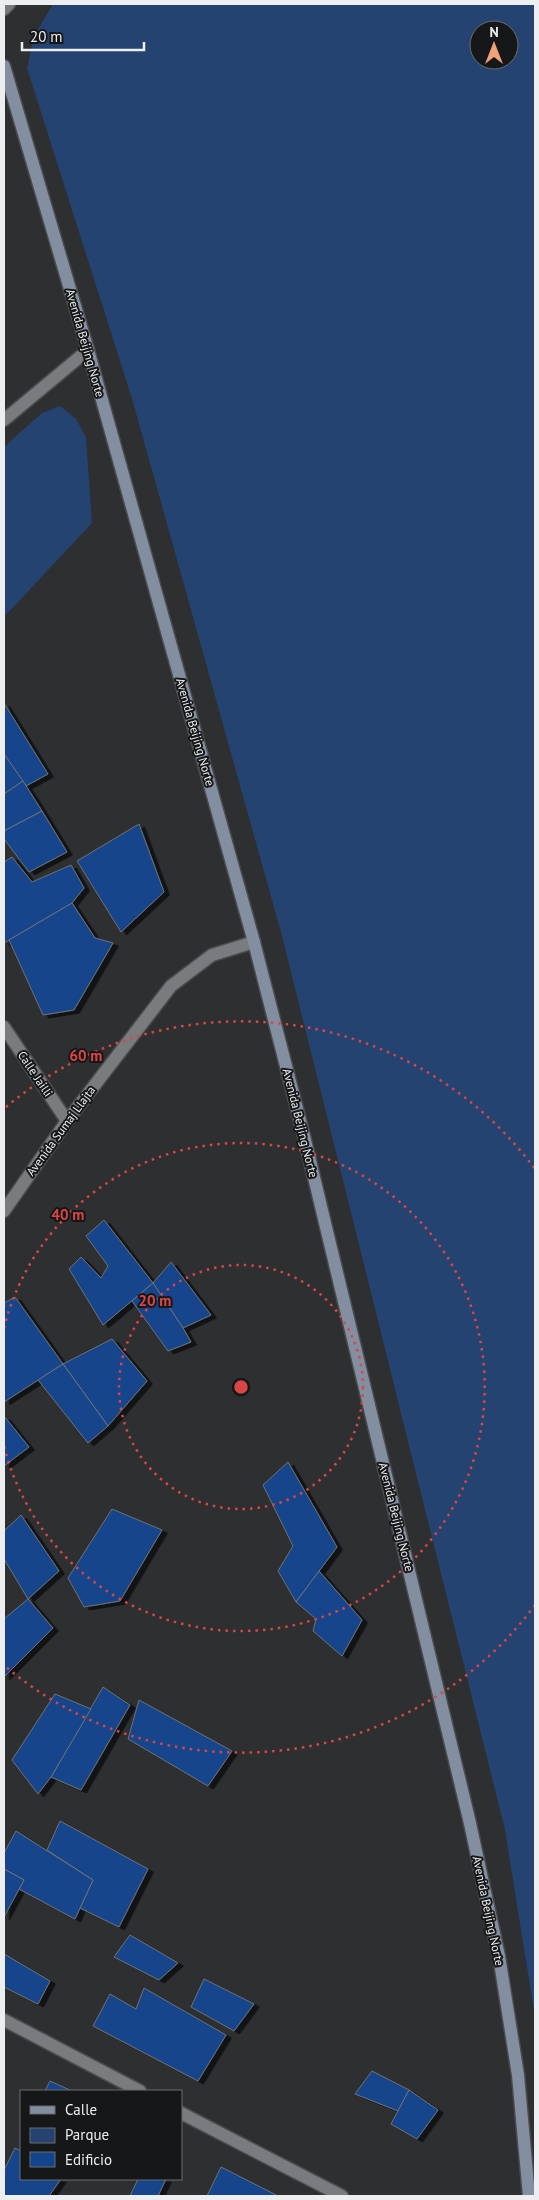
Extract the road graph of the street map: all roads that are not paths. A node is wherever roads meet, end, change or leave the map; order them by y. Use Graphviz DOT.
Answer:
graph roads {
  1 [pos="9,4"];
  2 [pos="4,9"];
  3 [pos="4,66"];
  4 [pos="88,350"];
  5 [pos="4,420"];
  6 [pos="254,942"];
  7 [pos="4,1027"];
  8 [pos="67,1121"];
  9 [pos="4,1211"];
  10 [pos="4,2020"];
  11 [pos="138,2090"];
  12 [pos="182,2114"];
  13 [pos="342,2196"];
  14 [pos="529,2196"];
  1 -- 2 [label="street"];
  3 -- 4 [label="street, Avenida Beijing Norte"];
  4 -- 5 [label="street"];
  4 -- 6 [label="street, Avenida Beijing Norte"];
  6 -- 8 [label="street, Avenida Sumaj Llajta"];
  6 -- 14 [label="street, Avenida Beijing Norte"];
  7 -- 8 [label="street, Calle Jailli"];
  8 -- 9 [label="street, Avenida Sumaj Llajta"];
  10 -- 11 [label="street"];
  12 -- 13 [label="street"];
}
